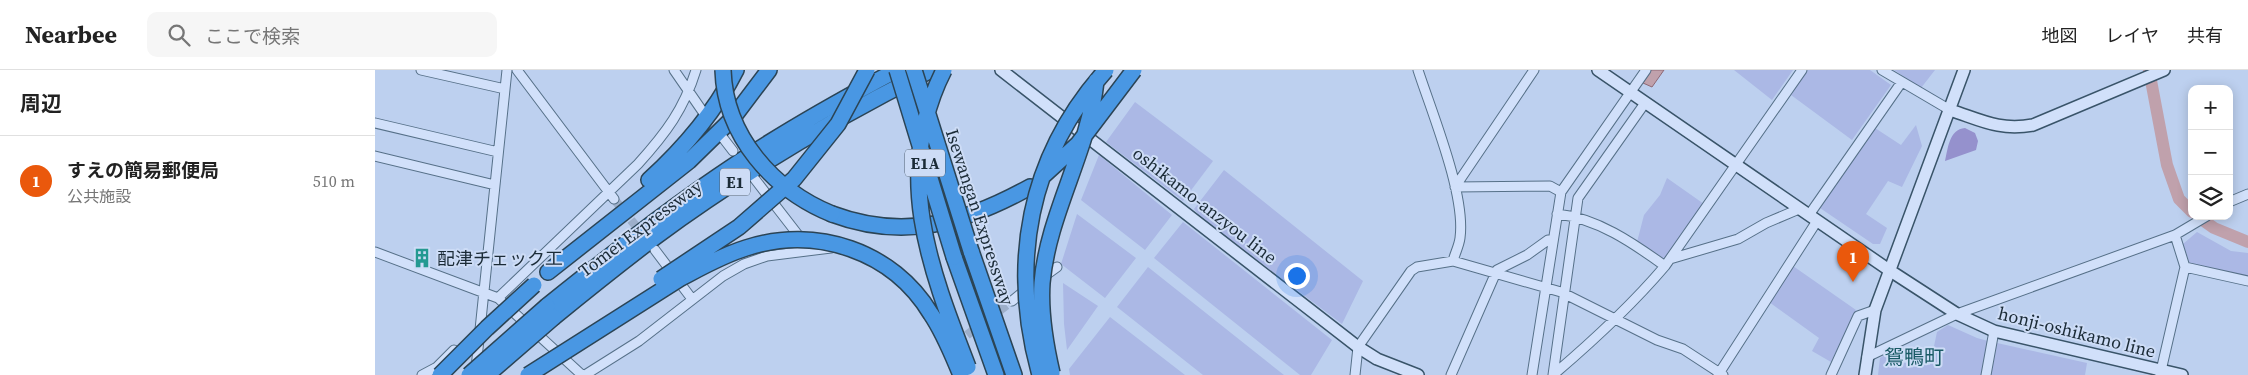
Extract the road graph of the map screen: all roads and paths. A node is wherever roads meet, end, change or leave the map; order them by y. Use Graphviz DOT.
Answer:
graph roads {
  1 [pos="421,70"];
  2 [pos="507,70"];
  3 [pos="517,70"];
  4 [pos="673,70"];
  5 [pos="696,70"];
  6 [pos="723,70"];
  7 [pos="736,70"];
  8 [pos="769,70"];
  9 [pos="867,70"];
  10 [pos="897,70"];
  11 [pos="914,70"];
  12 [pos="931,70"];
  13 [pos="944,70"];
  14 [pos="1001,70"];
  15 [pos="1097,70"];
  16 [pos="1106,70"];
  17 [pos="1135,70"];
  18 [pos="1418,70"];
  19 [pos="1534,70"];
  20 [pos="1597,70"];
  21 [pos="1646,70"];
  22 [pos="1802,70"];
  23 [pos="1881,70"];
  24 [pos="1964,70"];
  25 [pos="2161,71"];
  26 [pos="1901,83"];
  27 [pos="505,89"];
  28 [pos="689,92"];
  29 [pos="1631,93"];
  30 [pos="1644,102"];
  31 [pos="1949,110"];
  32 [pos="703,112"];
  33 [pos="375,123"];
  34 [pos="723,138"];
  35 [pos="733,150"];
  36 [pos="498,152"];
  37 [pos="375,156"];
  38 [pos="1735,166"];
  39 [pos="755,178"];
  40 [pos="495,186"];
  41 [pos="1455,187"];
  42 [pos="1561,192"];
  43 [pos="2248,194"];
  44 [pos="611,195"];
  45 [pos="2233,200"];
  46 [pos="1557,214"];
  47 [pos="1808,215"];
  48 [pos="1574,216"];
  49 [pos="2201,220"];
  50 [pos="2175,236"];
  51 [pos="1553,240"];
  52 [pos="655,250"];
  53 [pos="809,250"];
  54 [pos="375,252"];
  55 [pos="1453,260"];
  56 [pos="1668,262"];
  57 [pos="1057,267"];
  58 [pos="2185,267"];
  59 [pos="1889,270"];
  60 [pos="549,272"];
  61 [pos="1496,274"];
  62 [pos="2248,281"];
  63 [pos="1548,288"];
  64 [pos="484,293"];
  65 [pos="1562,293"];
  66 [pos="498,298"];
  67 [pos="692,298"];
  68 [pos="1012,301"];
  69 [pos="1875,310"];
  70 [pos="550,312"];
  71 [pos="1957,314"];
  72 [pos="1614,319"];
  73 [pos="480,326"];
  74 [pos="1994,331"];
  75 [pos="967,335"];
  76 [pos="952,347"];
  77 [pos="1359,347"];
  78 [pos="1867,357"];
  79 [pos="2160,373"];
  80 [pos="1720,374"];
  81 [pos="422,375"];
  82 [pos="440,375"];
  83 [pos="469,375"];
  84 [pos="475,375"];
  85 [pos="487,375"];
  86 [pos="528,375"];
  87 [pos="583,375"];
  88 [pos="962,375"];
  89 [pos="971,375"];
  90 [pos="996,375"];
  91 [pos="1014,375"];
  92 [pos="1040,375"];
  93 [pos="1052,375"];
  94 [pos="1355,375"];
  95 [pos="1418,375"];
  96 [pos="1451,375"];
  97 [pos="1532,375"];
  98 [pos="1831,375"];
  99 [pos="1865,375"];
  100 [pos="1986,375"];
  101 [pos="2182,375"];
  1 -- 27 [label="street"];
  2 -- 27 [label="street"];
  3 -- 44 [label="street"];
  4 -- 28 [label="street"];
  5 -- 28 [label="street"];
  6 -- 17 [label="highway, bridge"];
  7 -- 60 [label="highway"];
  8 -- 60 [label="highway"];
  9 -- 86 [label="highway, bridge"];
  10 -- 70 [label="highway, Tomei Expressway / E1"];
  10 -- 90 [label="highway, Isewangan Expressway / E1A, bridge"];
  11 -- 91 [label="highway, Isewangan Expressway / E1A, bridge"];
  12 -- 70 [label="highway, Tomei Expressway / E1"];
  13 -- 89 [label="highway, bridge"];
  14 -- 77 [label="main road, oshikamo-anzyou line"];
  15 -- 93 [label="highway, bridge"];
  16 -- 92 [label="highway, bridge"];
  18 -- 41 [label="street"];
  19 -- 41 [label="street"];
  20 -- 29 [label="main road, honji-oshikamo line"];
  21 -- 29 [label="street"];
  22 -- 38 [label="street"];
  23 -- 26 [label="street"];
  24 -- 31 [label="main road"];
  25 -- 31 [label="main road"];
  26 -- 31 [label="street"];
  26 -- 47 [label="street"];
  27 -- 36 [label="street"];
  28 -- 32 [label="street"];
  28 -- 44 [label="street"];
  29 -- 30 [label="main road, honji-oshikamo line"];
  29 -- 42 [label="street"];
  30 -- 38 [label="main road, honji-oshikamo line"];
  30 -- 48 [label="street"];
  31 -- 59 [label="main road"];
  33 -- 36 [label="street"];
  34 -- 35 [label="street"];
  36 -- 40 [label="street"];
  37 -- 40 [label="street"];
  38 -- 47 [label="main road, honji-oshikamo line"];
  38 -- 56 [label="street"];
  39 -- 53 [label="street"];
  40 -- 64 [label="street"];
  41 -- 42 [label="street"];
  41 -- 55 [label="street"];
  42 -- 46 [label="street"];
  43 -- 45 [label="street"];
  44 -- 66 [label="street"];
  46 -- 48 [label="street"];
  46 -- 51 [label="street"];
  47 -- 56 [label="street"];
  47 -- 59 [label="main road, honji-oshikamo line"];
  47 -- 80 [label="street"];
  48 -- 56 [label="street"];
  48 -- 65 [label="street"];
  49 -- 50 [label="street"];
  50 -- 58 [label="street"];
  50 -- 71 [label="street"];
  51 -- 61 [label="street"];
  51 -- 63 [label="street"];
  52 -- 67 [label="street"];
  53 -- 67 [label="street"];
  53 -- 76 [label="street"];
  54 -- 64 [label="street"];
  55 -- 61 [label="street"];
  55 -- 77 [label="street"];
  56 -- 72 [label="street"];
  57 -- 68 [label="street"];
  58 -- 62 [label="street"];
  58 -- 79 [label="street"];
  59 -- 69 [label="main road"];
  59 -- 71 [label="main road, honji-oshikamo line"];
  60 -- 82 [label="highway, bridge"];
  61 -- 63 [label="street"];
  61 -- 96 [label="street"];
  63 -- 65 [label="street"];
  63 -- 97 [label="street"];
  64 -- 66 [label="street"];
  64 -- 73 [label="street"];
  65 -- 72 [label="street"];
  65 -- 72 [label="street"];
  66 -- 87 [label="street"];
  67 -- 87 [label="street"];
  69 -- 78 [label="main road"];
  69 -- 98 [label="street"];
  70 -- 83 [label="highway, Tomei Expressway / E1, bridge"];
  70 -- 85 [label="highway, Tomei Expressway / E1, bridge"];
  71 -- 74 [label="main road, honji-oshikamo line"];
  71 -- 78 [label="street"];
  72 -- 80 [label="street"];
  73 -- 81 [label="street"];
  73 -- 84 [label="street"];
  74 -- 79 [label="main road, honji-oshikamo line"];
  74 -- 100 [label="street"];
  75 -- 76 [label="street"];
  76 -- 88 [label="street"];
  77 -- 94 [label="street"];
  77 -- 95 [label="main road, oshikamo-anzyou line"];
  78 -- 99 [label="main road"];
  79 -- 101 [label="main road, honji-oshikamo line"];
  86 -- 88 [label="highway, bridge"];
}
